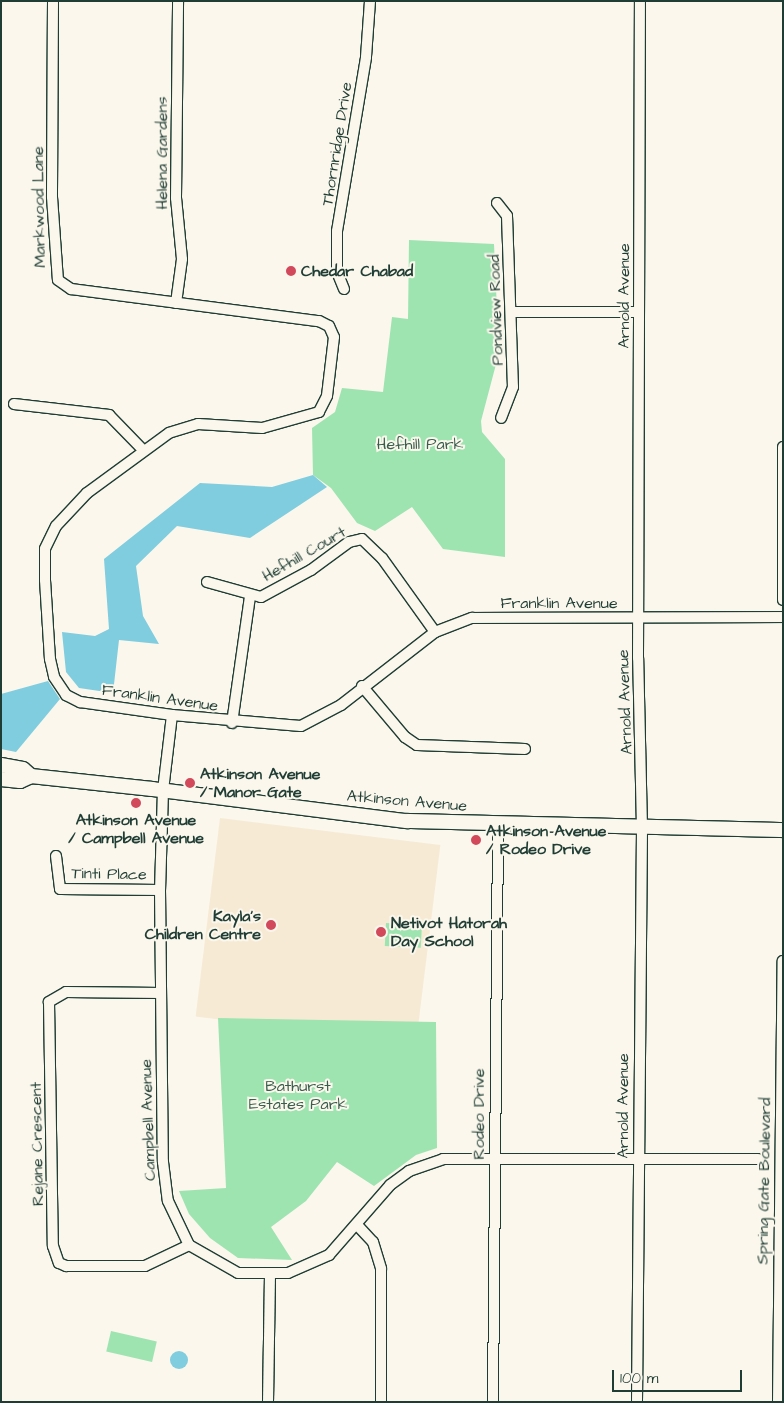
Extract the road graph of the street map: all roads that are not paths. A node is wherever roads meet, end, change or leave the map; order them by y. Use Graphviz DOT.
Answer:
graph roads {
  1 [pos="53,1"];
  2 [pos="178,1"];
  3 [pos="370,1"];
  4 [pos="640,1"];
  5 [pos="497,203"];
  6 [pos="344,289"];
  7 [pos="176,303"];
  8 [pos="512,312"];
  9 [pos="638,312"];
  10 [pos="331,329"];
  11 [pos="14,404"];
  12 [pos="501,418"];
  13 [pos="783,447"];
  14 [pos="143,450"];
  15 [pos="782,516"];
  16 [pos="207,582"];
  17 [pos="250,597"];
  18 [pos="783,600"];
  19 [pos="783,617"];
  20 [pos="638,618"];
  21 [pos="435,632"];
  22 [pos="362,686"];
  23 [pos="172,715"];
  24 [pos="232,723"];
  25 [pos="525,749"];
  26 [pos="1,765"];
  27 [pos="31,776"];
  28 [pos="1,779"];
  29 [pos="163,790"];
  30 [pos="498,826"];
  31 [pos="642,828"];
  32 [pos="783,830"];
  33 [pos="56,856"];
  34 [pos="160,890"];
  35 [pos="783,961"];
  36 [pos="161,993"];
  37 [pos="782,1012"];
  38 [pos="781,1117"];
  39 [pos="758,1159"];
  40 [pos="494,1160"];
  41 [pos="638,1160"];
  42 [pos="780,1214"];
  43 [pos="358,1226"];
  44 [pos="189,1245"];
  45 [pos="270,1276"];
  46 [pos="780,1318"];
  47 [pos="268,1402"];
  48 [pos="381,1402"];
  49 [pos="493,1402"];
  50 [pos="637,1402"];
  51 [pos="778,1402"];
  1 -- 7 [label="street, Markwood Lane"];
  2 -- 7 [label="street, Helena Gardens"];
  3 -- 6 [label="street, Thornridge Drive"];
  4 -- 9 [label="street, Arnold Avenue"];
  5 -- 8 [label="street, Pondview Road"];
  7 -- 10 [label="street, Markwood Lane"];
  8 -- 9 [label="street"];
  8 -- 12 [label="street, Pondview Road"];
  9 -- 20 [label="street, Arnold Avenue"];
  10 -- 14 [label="street, Franklin Avenue"];
  11 -- 14 [label="street"];
  13 -- 15 [label="street"];
  14 -- 23 [label="street, Franklin Avenue"];
  15 -- 18 [label="street"];
  16 -- 17 [label="street, Hefhill Court"];
  17 -- 21 [label="street, Hefhill Court"];
  17 -- 24 [label="street"];
  19 -- 20 [label="street, Franklin Avenue"];
  20 -- 21 [label="street, Franklin Avenue"];
  20 -- 31 [label="street, Arnold Avenue"];
  21 -- 22 [label="street, Franklin Avenue"];
  22 -- 24 [label="street, Franklin Avenue"];
  22 -- 25 [label="street"];
  23 -- 24 [label="street, Franklin Avenue"];
  23 -- 29 [label="street, Campbell Avenue"];
  26 -- 27 [label="street, Atkinson Avenue"];
  27 -- 28 [label="street, Atkinson Avenue"];
  27 -- 29 [label="street, Atkinson Avenue"];
  29 -- 30 [label="street, Atkinson Avenue"];
  29 -- 34 [label="street, Campbell Avenue"];
  30 -- 31 [label="street, Atkinson Avenue"];
  30 -- 40 [label="street, Rodeo Drive"];
  31 -- 32 [label="street, Atkinson Avenue"];
  31 -- 41 [label="street, Arnold Avenue"];
  33 -- 34 [label="street, Tinti Place"];
  34 -- 36 [label="street, Campbell Avenue"];
  35 -- 37 [label="street, Spring Gate Boulevard"];
  36 -- 44 [label="street, Campbell Avenue"];
  36 -- 44 [label="street, Rejane Crescent"];
  37 -- 38 [label="street, Spring Gate Boulevard"];
  38 -- 42 [label="street, Spring Gate Boulevard"];
  39 -- 41 [label="street"];
  40 -- 41 [label="street"];
  40 -- 43 [label="street"];
  40 -- 49 [label="street, Rodeo Drive"];
  41 -- 50 [label="street, Arnold Avenue"];
  42 -- 46 [label="street, Spring Gate Boulevard"];
  43 -- 45 [label="street"];
  43 -- 48 [label="street"];
  44 -- 45 [label="street"];
  45 -- 47 [label="street"];
  46 -- 51 [label="street, Spring Gate Boulevard"];
}
